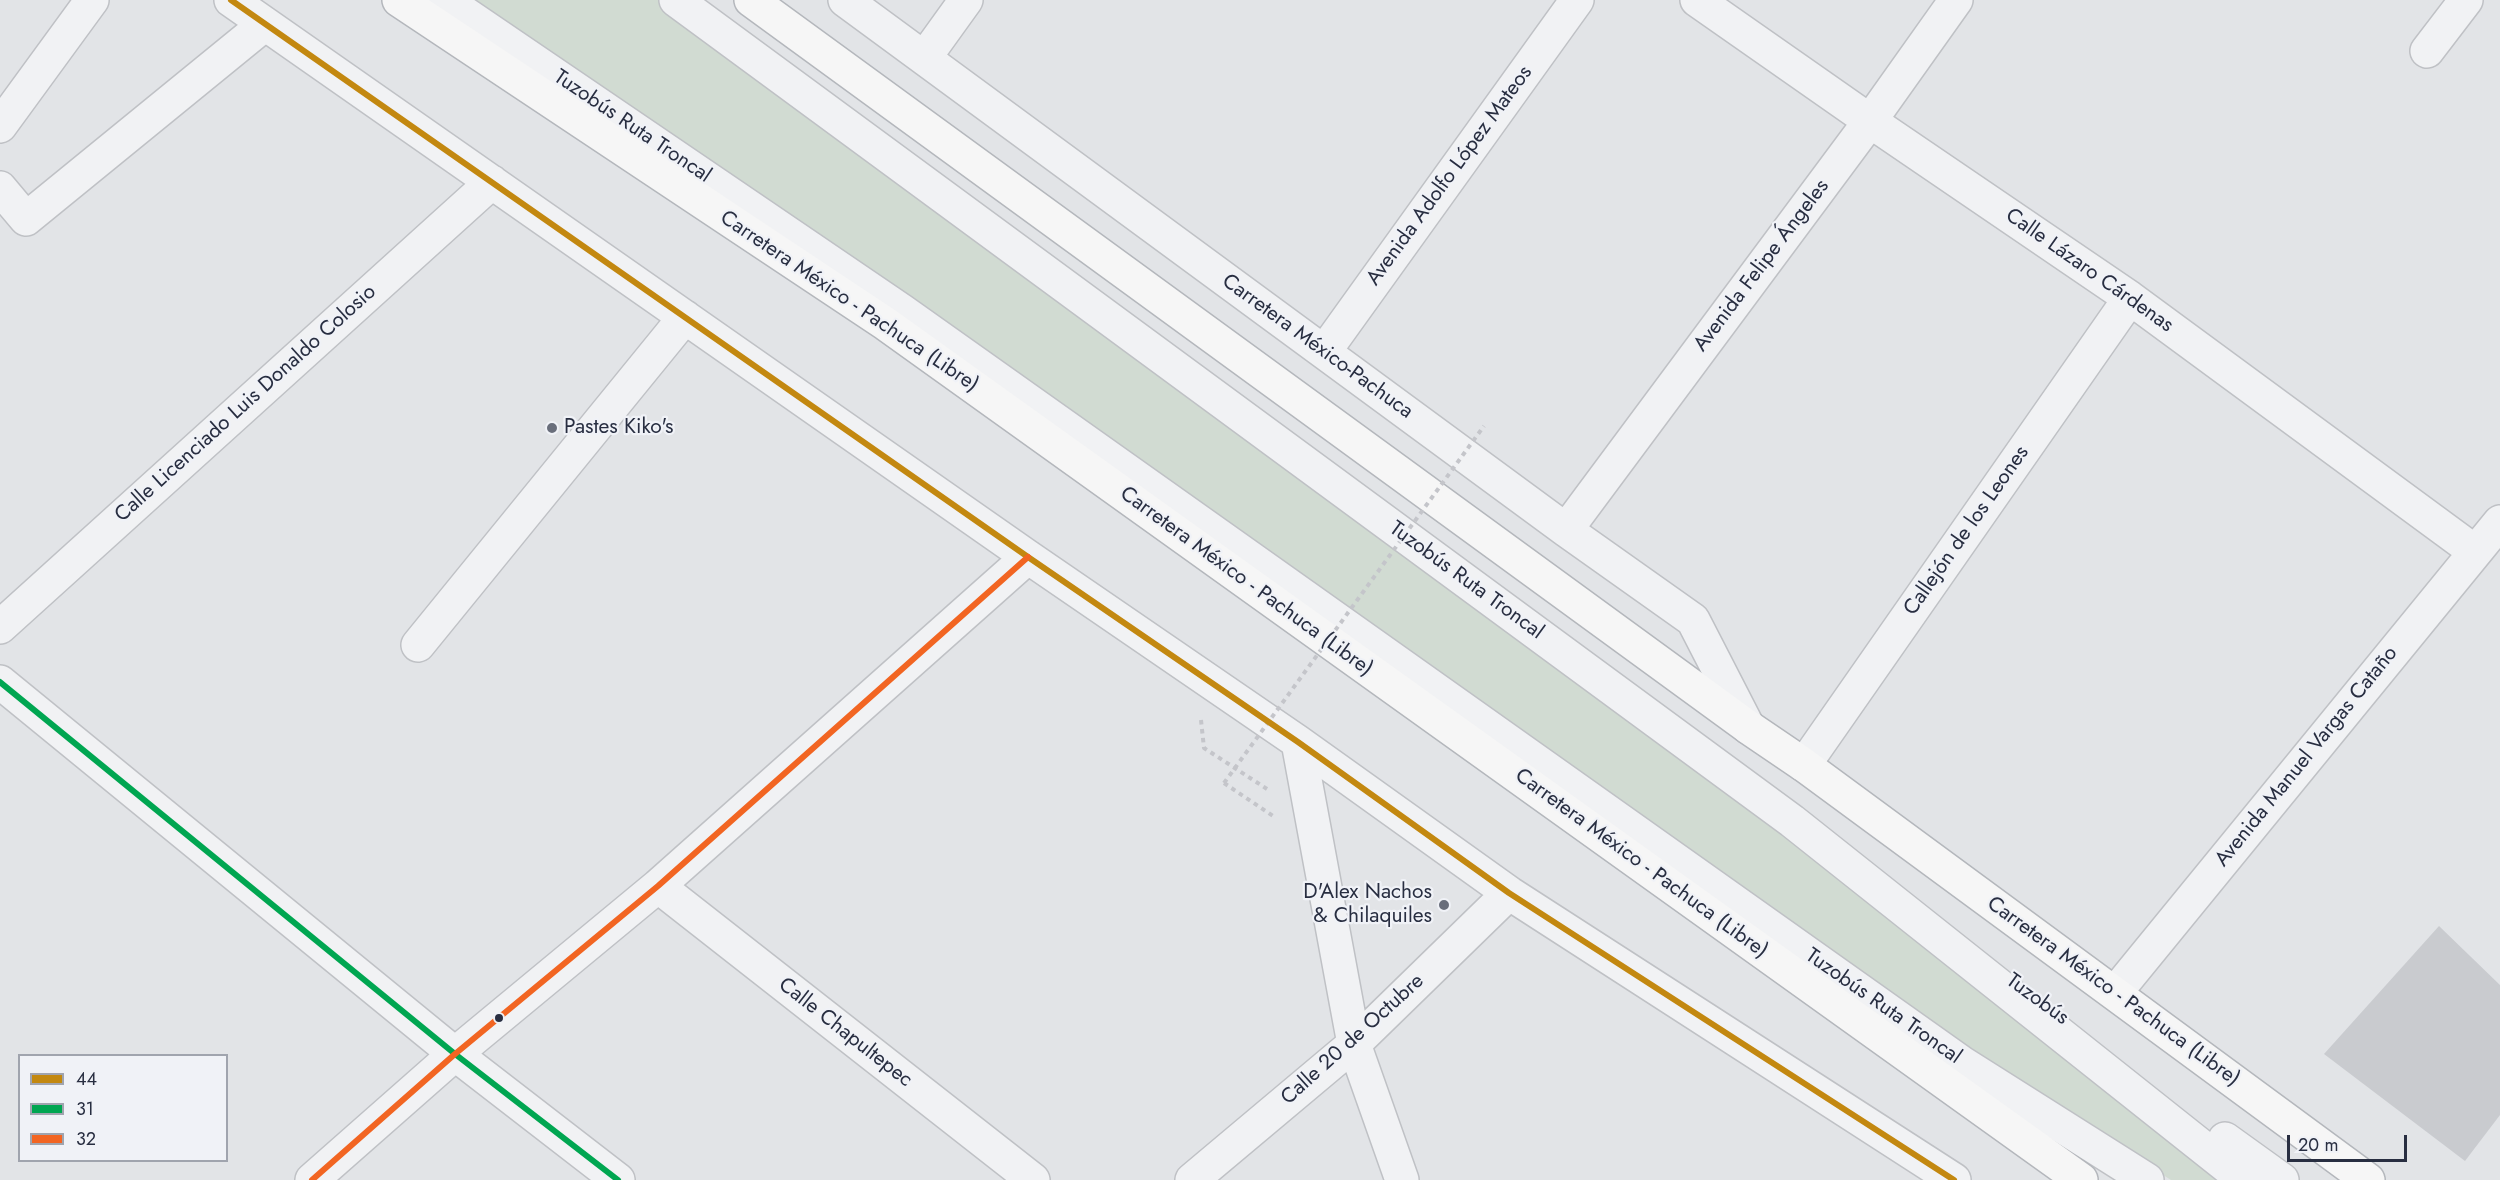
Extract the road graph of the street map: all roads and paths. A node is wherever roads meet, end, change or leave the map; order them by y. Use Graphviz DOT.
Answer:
graph roads {
  1 [pos="92,0"];
  2 [pos="231,0"];
  3 [pos="399,0"];
  4 [pos="445,0"];
  5 [pos="676,0"];
  6 [pos="751,0"];
  7 [pos="845,0"];
  8 [pos="966,0"];
  9 [pos="1577,0"];
  10 [pos="1697,0"];
  11 [pos="1956,0"];
  12 [pos="2466,0"];
  13 [pos="265,24"];
  14 [pos="2427,51"];
  15 [pos="925,57"];
  16 [pos="1870,121"];
  17 [pos="0,126"];
  18 [pos="492,182"];
  19 [pos="0,188"];
  20 [pos="2130,298"];
  21 [pos="685,317"];
  22 [pos="1324,352"];
  23 [pos="1484,426"];
  24 [pos="2500,522"];
  25 [pos="1566,530"];
  26 [pos="2474,551"];
  27 [pos="1028,557"];
  28 [pos="0,627"];
  29 [pos="418,645"];
  30 [pos="0,682"];
  31 [pos="1748,728"];
  32 [pos="1298,742"];
  33 [pos="1204,748"];
  34 [pos="1804,765"];
  35 [pos="1271,792"];
  36 [pos="1276,819"];
  37 [pos="1792,820"];
  38 [pos="658,886"];
  39 [pos="1509,893"];
  40 [pos="2115,993"];
  41 [pos="1354,1044"];
  42 [pos="455,1054"];
  43 [pos="312,1180"];
  44 [pos="618,1180"];
  45 [pos="1033,1180"];
  46 [pos="1192,1180"];
  47 [pos="1402,1180"];
  48 [pos="1954,1180"];
  49 [pos="2081,1180"];
  50 [pos="2147,1180"];
  51 [pos="2244,1180"];
  52 [pos="2282,1180"];
  53 [pos="2368,1180"];
  1 -- 17 [label="street"];
  2 -- 13 [label="street"];
  3 -- 49 [label="highway, Carretera México - Pachuca (Libre)"];
  4 -- 50 [label="street, Tuzobús Ruta Troncal"];
  5 -- 37 [label="street, Tuzobús Ruta Troncal"];
  6 -- 31 [label="highway, Carretera México - Pachuca (Libre)"];
  7 -- 15 [label="street, Carretera México-Pachuca"];
  8 -- 15 [label="street"];
  9 -- 22 [label="street, Avenida Adolfo López Mateos"];
  10 -- 16 [label="street, Calle Lázaro Cárdenas"];
  11 -- 16 [label="street, Avenida Felipe Ángeles"];
  12 -- 14 [label="street"];
  13 -- 18 [label="street"];
  13 -- 19 [label="street"];
  15 -- 22 [label="street, Carretera México-Pachuca"];
  16 -- 20 [label="street, Calle Lázaro Cárdenas"];
  16 -- 25 [label="street, Avenida Felipe Ángeles"];
  18 -- 21 [label="street"];
  18 -- 28 [label="street, Calle Licenciado Luis Donaldo Colosio"];
  20 -- 26 [label="street, Calle Lázaro Cárdenas"];
  20 -- 34 [label="street, Callejón de los Leones"];
  21 -- 27 [label="street"];
  21 -- 29 [label="street"];
  22 -- 25 [label="street, Carretera México-Pachuca"];
  23 -- 36 [label="path, bridge"];
  24 -- 26 [label="street, Avenida Manuel Vargas Cataño"];
  25 -- 31 [label="street, Carretera México-Pachuca"];
  26 -- 40 [label="street, Avenida Manuel Vargas Cataño"];
  27 -- 32 [label="street"];
  27 -- 38 [label="street"];
  30 -- 42 [label="street"];
  31 -- 34 [label="highway, Carretera México - Pachuca (Libre)"];
  32 -- 39 [label="street"];
  32 -- 41 [label="street"];
  33 -- 35 [label="path"];
  34 -- 40 [label="highway, Carretera México - Pachuca (Libre)"];
  37 -- 51 [label="street, Tuzobús Ruta Troncal"];
  37 -- 52 [label="street, Tuzobús"];
  38 -- 42 [label="street"];
  38 -- 45 [label="street, Calle Chapultepec"];
  39 -- 41 [label="street, Calle 20 de Octubre"];
  39 -- 48 [label="street"];
  40 -- 53 [label="highway, Carretera México - Pachuca (Libre)"];
  41 -- 46 [label="street, Calle 20 de Octubre"];
  41 -- 47 [label="street"];
  42 -- 43 [label="street"];
  42 -- 44 [label="street"];
}
